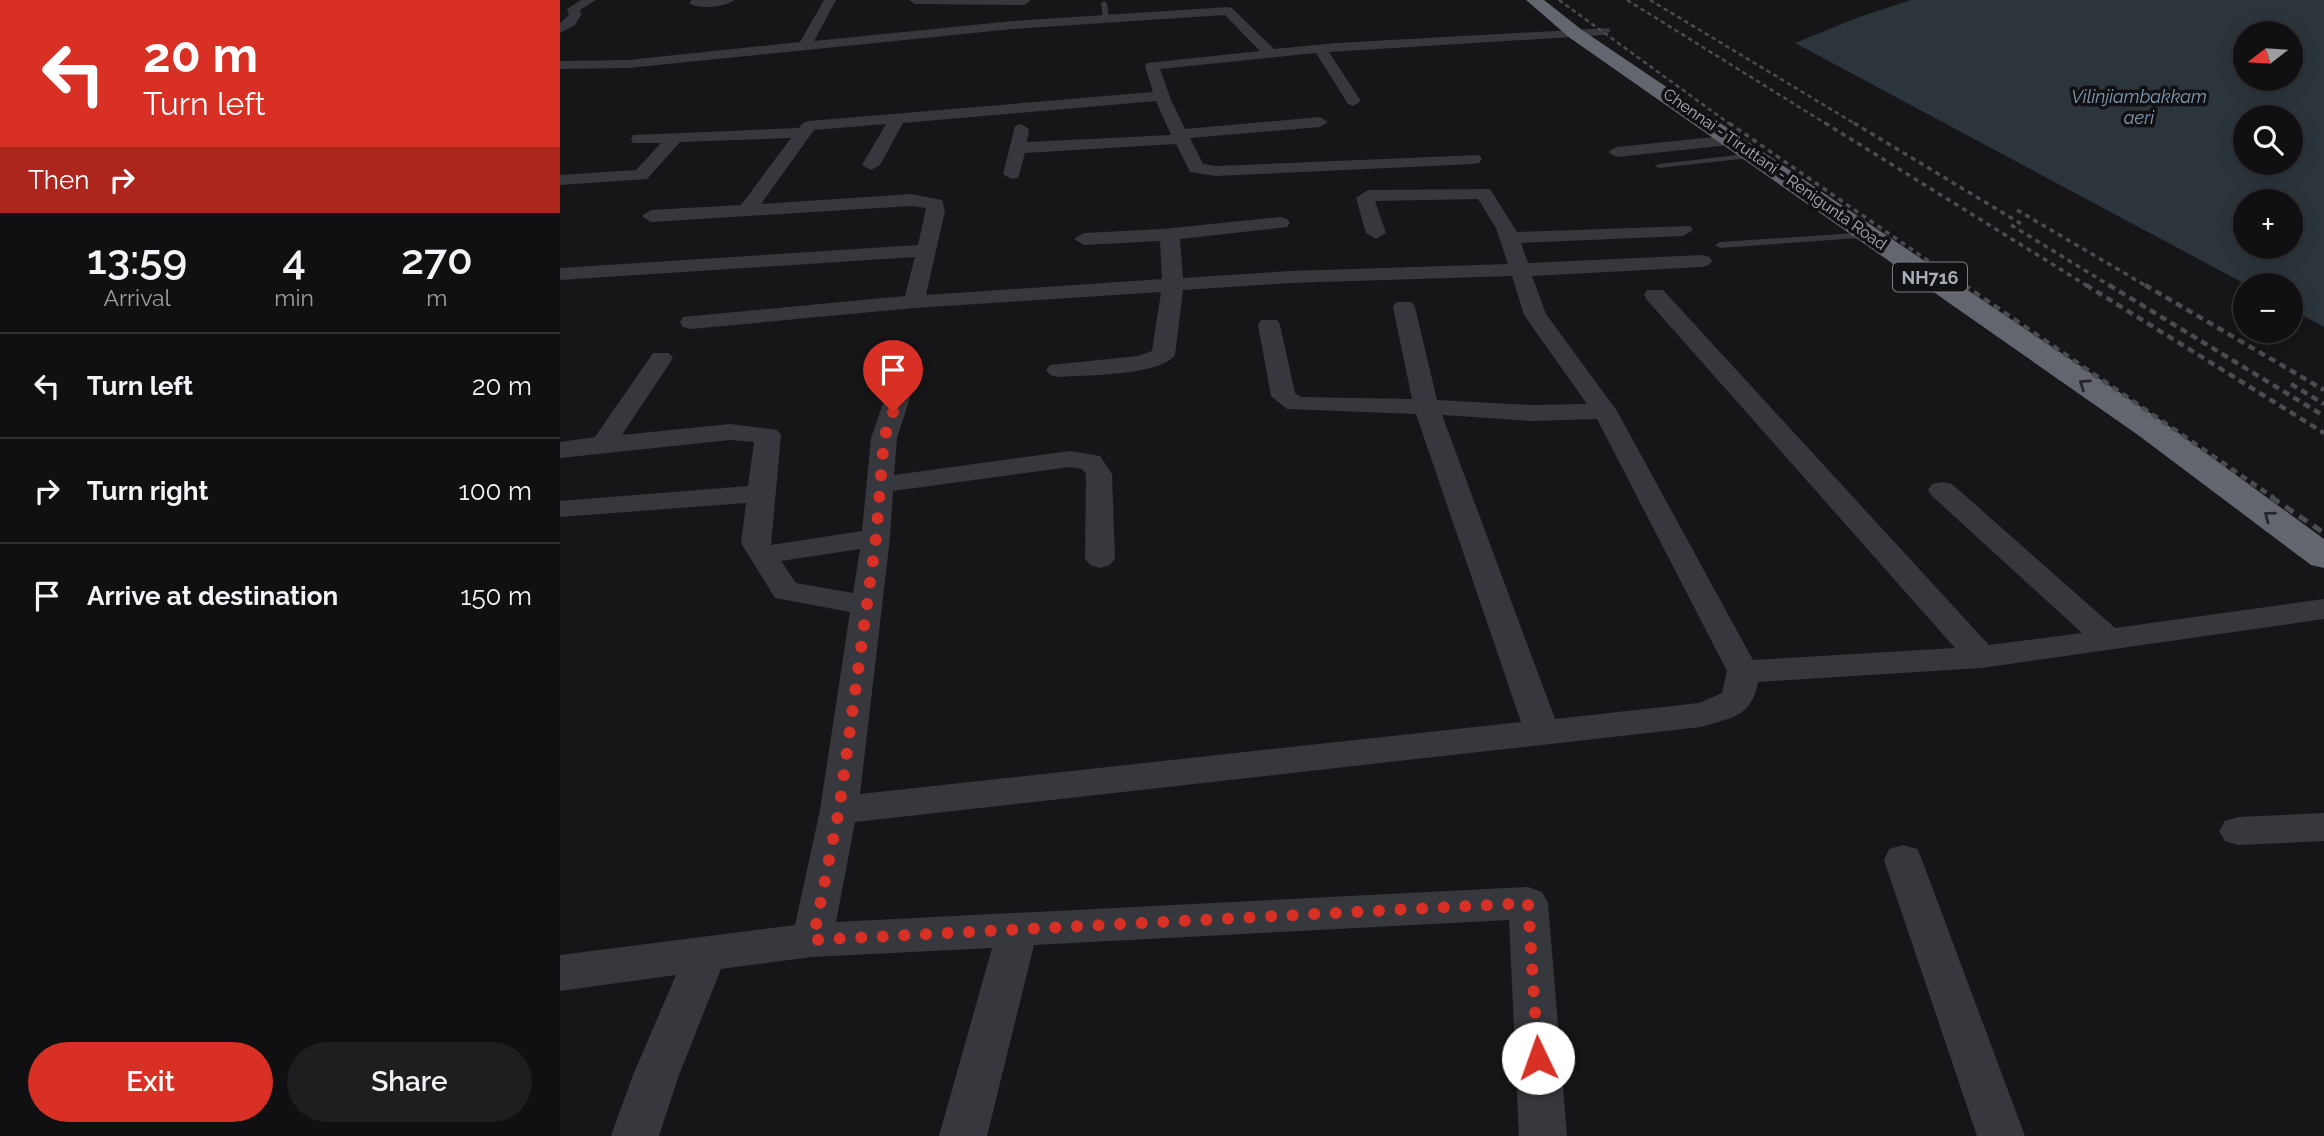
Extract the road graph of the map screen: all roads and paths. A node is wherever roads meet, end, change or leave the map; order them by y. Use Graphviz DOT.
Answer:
graph roads {
  1 [pos="585,0"];
  2 [pos="590,0"];
  3 [pos="729,0"];
  4 [pos="830,0"];
  5 [pos="915,0"];
  6 [pos="1024,0"];
  7 [pos="1534,0"];
  8 [pos="1564,0"];
  9 [pos="560,2"];
  10 [pos="695,3"];
  11 [pos="1104,3"];
  12 [pos="1106,19"];
  13 [pos="1013,25"];
  14 [pos="560,29"];
  15 [pos="1605,31"];
  16 [pos="1576,34"];
  17 [pos="805,45"];
  18 [pos="1320,49"];
  19 [pos="1271,54"];
  20 [pos="560,65"];
  21 [pos="1161,96"];
  22 [pos="1353,101"];
  23 [pos="1025,108"];
  24 [pos="898,118"];
  25 [pos="1320,122"];
  26 [pos="804,133"];
  27 [pos="1180,136"];
  28 [pos="676,138"];
  29 [pos="639,139"];
  30 [pos="1017,148"];
  31 [pos="1744,148"];
  32 [pos="1617,152"];
  33 [pos="1473,159"];
  34 [pos="871,165"];
  35 [pos="1659,166"];
  36 [pos="1311,172"];
  37 [pos="1012,174"];
  38 [pos="560,180"];
  39 [pos="1391,193"];
  40 [pos="747,210"];
  41 [pos="651,216"];
  42 [pos="1280,223"];
  43 [pos="1683,230"];
  44 [pos="1377,233"];
  45 [pos="1163,235"];
  46 [pos="1870,235"];
  47 [pos="1509,238"];
  48 [pos="1084,240"];
  49 [pos="1720,246"];
  50 [pos="926,250"];
  51 [pos="1702,261"];
  52 [pos="1520,271"];
  53 [pos="560,274"];
  54 [pos="1173,285"];
  55 [pos="1655,295"];
  56 [pos="914,302"];
  57 [pos="1404,307"];
  58 [pos="691,322"];
  59 [pos="1269,324"];
  60 [pos="661,358"];
  61 [pos="910,360"];
  62 [pos="1058,370"];
  63 [pos="1426,407"];
  64 [pos="1605,411"];
  65 [pos="599,445"];
  66 [pos="561,451"];
  67 [pos="2248,469"];
  68 [pos="880,485"];
  69 [pos="1942,491"];
  70 [pos="762,493"];
  71 [pos="560,509"];
  72 [pos="876,538"];
  73 [pos="763,555"];
  74 [pos="2324,557"];
  75 [pos="1100,559"];
  76 [pos="867,605"];
  77 [pos="2324,608"];
  78 [pos="2108,639"];
  79 [pos="1981,657"];
  80 [pos="1743,671"];
  81 [pos="1542,732"];
  82 [pos="839,810"];
  83 [pos="2324,827"];
  84 [pos="2238,831"];
  85 [pos="1903,860"];
  86 [pos="1018,929"];
  87 [pos="813,940"];
  88 [pos="706,954"];
  89 [pos="560,973"];
  90 [pos="635,1136"];
  91 [pos="963,1136"];
  92 [pos="1543,1136"];
  93 [pos="2001,1136"];
  1 -- 9 [label="street"];
  2 -- 14 [label="street"];
  3 -- 10 [label="street"];
  4 -- 17 [label="street"];
  5 -- 6 [label="street"];
  6 -- 13 [label="street"];
  7 -- 16 [label="highway, Chennai - Tiruttani - Renigunta Road / NH716"];
  8 -- 15 [label="highway, Chennai - Tiruttani - Renigunta Road"];
  11 -- 12 [label="lane"];
  12 -- 13 [label="street"];
  12 -- 19 [label="street"];
  13 -- 17 [label="street"];
  15 -- 16 [label="street"];
  15 -- 67 [label="highway, Chennai - Tiruttani - Renigunta Road"];
  16 -- 18 [label="street"];
  16 -- 31 [label="highway, Chennai - Tiruttani - Renigunta Road / NH716"];
  17 -- 20 [label="street"];
  18 -- 19 [label="street"];
  18 -- 22 [label="street"];
  19 -- 21 [label="street"];
  21 -- 23 [label="street"];
  21 -- 27 [label="street"];
  23 -- 24 [label="street"];
  23 -- 30 [label="street"];
  24 -- 26 [label="street"];
  24 -- 34 [label="street"];
  25 -- 27 [label="street"];
  26 -- 28 [label="street"];
  26 -- 40 [label="street"];
  27 -- 30 [label="street"];
  27 -- 33 [label="street"];
  28 -- 29 [label="street"];
  28 -- 38 [label="street"];
  30 -- 37 [label="street"];
  31 -- 32 [label="street"];
  31 -- 35 [label="lane"];
  31 -- 46 [label="highway, Chennai - Tiruttani - Renigunta Road / NH716"];
  36 -- 39 [label="street"];
  39 -- 44 [label="street"];
  39 -- 47 [label="street"];
  40 -- 41 [label="street"];
  40 -- 50 [label="street"];
  42 -- 45 [label="street"];
  43 -- 47 [label="street"];
  45 -- 48 [label="street"];
  45 -- 54 [label="street"];
  46 -- 49 [label="lane"];
  74 -- 46 [label="highway, Chennai - Tiruttani - Renigunta Road / NH716, one-way"];
  47 -- 52 [label="street"];
  50 -- 53 [label="street"];
  50 -- 56 [label="street"];
  51 -- 52 [label="street"];
  52 -- 54 [label="street"];
  52 -- 64 [label="street"];
  54 -- 56 [label="street"];
  54 -- 62 [label="street"];
  55 -- 79 [label="street"];
  56 -- 58 [label="street"];
  57 -- 63 [label="street"];
  59 -- 63 [label="street"];
  60 -- 65 [label="street"];
  61 -- 68 [label="street"];
  63 -- 64 [label="street"];
  63 -- 81 [label="street"];
  64 -- 80 [label="street"];
  65 -- 66 [label="street"];
  65 -- 70 [label="street"];
  68 -- 72 [label="street"];
  68 -- 75 [label="street"];
  69 -- 78 [label="street"];
  70 -- 71 [label="street"];
  70 -- 73 [label="street"];
  72 -- 73 [label="street"];
  72 -- 76 [label="street"];
  73 -- 76 [label="street"];
  76 -- 82 [label="street"];
  77 -- 78 [label="street"];
  78 -- 79 [label="street"];
  79 -- 80 [label="street"];
  80 -- 81 [label="street"];
  81 -- 82 [label="street"];
  82 -- 87 [label="street"];
  83 -- 84 [label="street"];
  85 -- 93 [label="street"];
  86 -- 87 [label="street"];
  86 -- 91 [label="street"];
  86 -- 92 [label="street"];
  87 -- 88 [label="street"];
  88 -- 89 [label="street"];
  88 -- 90 [label="street"];
}
